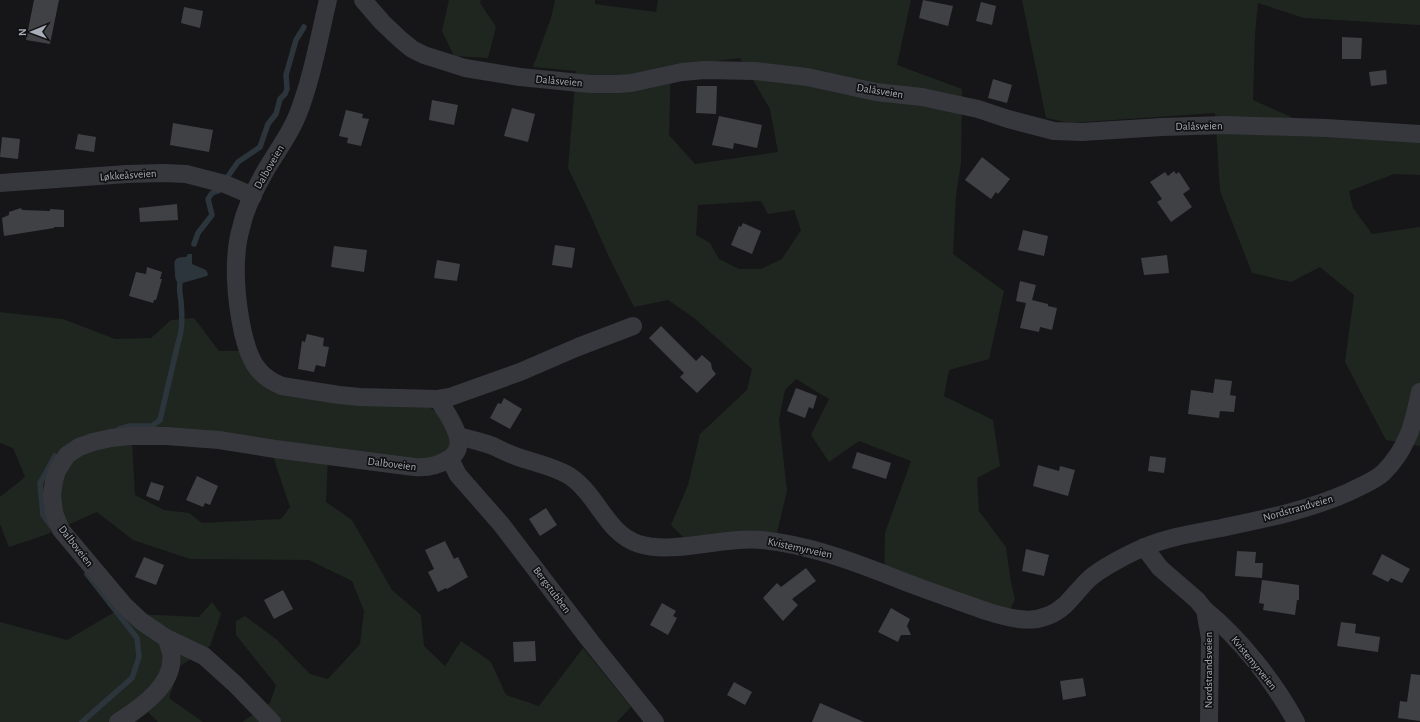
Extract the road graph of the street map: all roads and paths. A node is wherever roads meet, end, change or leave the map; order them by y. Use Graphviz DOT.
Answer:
graph roads {
  1 [pos="328,0"];
  2 [pos="363,0"];
  3 [pos="1420,134"];
  4 [pos="0,183"];
  5 [pos="253,196"];
  6 [pos="633,326"];
  7 [pos="1420,392"];
  8 [pos="438,399"];
  9 [pos="458,436"];
  10 [pos="450,459"];
  11 [pos="1144,547"];
  12 [pos="1206,610"];
  13 [pos="166,638"];
  14 [pos="118,722"];
  15 [pos="272,722"];
  16 [pos="655,722"];
  17 [pos="1209,722"];
  18 [pos="1296,722"];
  1 -- 5 [label="street, Dalboveien"];
  2 -- 3 [label="street, Dalåsveien"];
  4 -- 5 [label="street, Løkkeåsveien"];
  5 -- 8 [label="street, Dalboveien"];
  6 -- 8 [label="street, Dalboveien"];
  7 -- 11 [label="street, Nordstrandveien"];
  8 -- 9 [label="street"];
  9 -- 10 [label="street"];
  9 -- 11 [label="street, Kvistemyrveien"];
  10 -- 13 [label="street, Dalboveien"];
  10 -- 16 [label="street, Bergstubben"];
  11 -- 12 [label="street"];
  12 -- 17 [label="street, Nordstrandsveien"];
  12 -- 18 [label="street, Kvistemyrveien"];
  13 -- 14 [label="street"];
  13 -- 15 [label="street, Dalboveien"];
}
